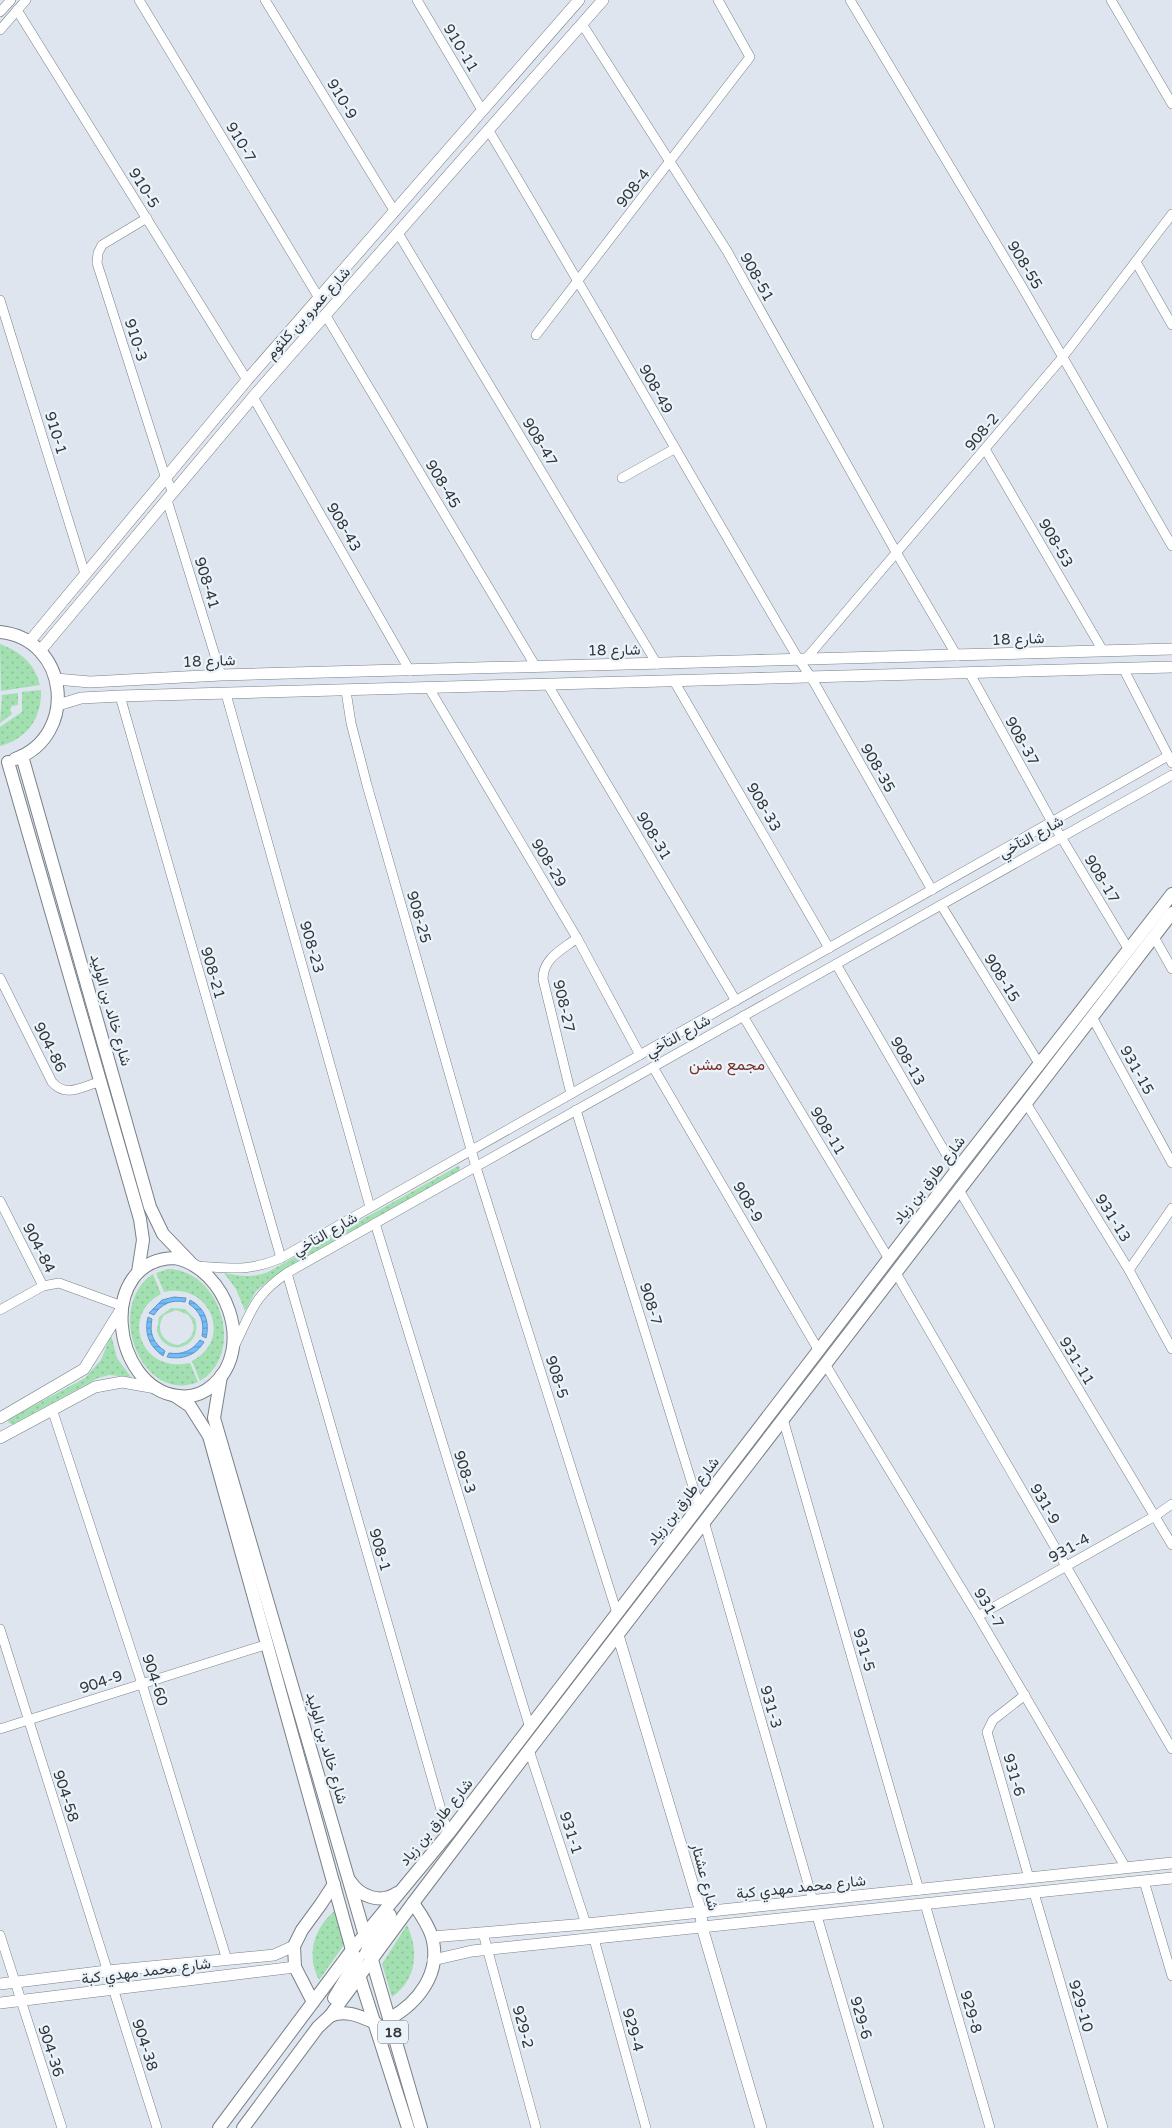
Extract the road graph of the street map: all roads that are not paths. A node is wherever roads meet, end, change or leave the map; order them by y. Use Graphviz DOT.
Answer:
graph roads {
  1 [pos="11,0"];
  2 [pos="26,0"];
  3 [pos="139,0"];
  4 [pos="265,0"];
  5 [pos="417,0"];
  6 [pos="604,0"];
  7 [pos="718,0"];
  8 [pos="850,0"];
  9 [pos="1111,0"];
  10 [pos="578,1"];
  11 [pos="17,10"];
  12 [pos="0,12"];
  13 [pos="582,24"];
  14 [pos="0,30"];
  15 [pos="1172,104"];
  16 [pos="482,110"];
  17 [pos="489,130"];
  18 [pos="670,162"];
  19 [pos="395,212"];
  20 [pos="1172,214"];
  21 [pos="147,218"];
  22 [pos="398,234"];
  23 [pos="1136,262"];
  24 [pos="579,281"];
  25 [pos="319,298"];
  26 [pos="0,300"];
  27 [pos="326,316"];
  28 [pos="1172,325"];
  29 [pos="536,335"];
  30 [pos="1062,358"];
  31 [pos="247,380"];
  32 [pos="253,397"];
  33 [pos="674,449"];
  34 [pos="985,449"];
  35 [pos="165,476"];
  36 [pos="622,478"];
  37 [pos="170,496"];
  38 [pos="1172,546"];
  39 [pos="896,552"];
  40 [pos="85,574"];
  41 [pos="0,632"];
  42 [pos="29,642"];
  43 [pos="1172,649"];
  44 [pos="40,651"];
  45 [pos="1103,651"];
  46 [pos="957,656"];
  47 [pos="802,660"];
  48 [pos="657,664"];
  49 [pos="542,666"];
  50 [pos="1172,666"];
  51 [pos="1123,668"];
  52 [pos="410,671"];
  53 [pos="969,672"];
  54 [pos="340,673"];
  55 [pos="221,675"];
  56 [pos="811,677"];
  57 [pos="56,679"];
  58 [pos="674,681"];
  59 [pos="548,685"];
  60 [pos="429,688"];
  61 [pos="344,691"];
  62 [pos="226,694"];
  63 [pos="120,696"];
  64 [pos="58,705"];
  65 [pos="22,756"];
  66 [pos="1170,760"];
  67 [pos="4,762"];
  68 [pos="1172,775"];
  69 [pos="1052,822"];
  70 [pos="1061,838"];
  71 [pos="932,890"];
  72 [pos="1172,894"];
  73 [pos="941,905"];
  74 [pos="1172,913"];
  75 [pos="1154,937"];
  76 [pos="577,938"];
  77 [pos="829,948"];
  78 [pos="1129,950"];
  79 [pos="836,964"];
  80 [pos="1172,968"];
  81 [pos="781,975"];
  82 [pos="0,978"];
  83 [pos="790,990"];
  84 [pos="736,1001"];
  85 [pos="744,1016"];
  86 [pos="1092,1017"];
  87 [pos="640,1055"];
  88 [pos="1040,1064"];
  89 [pos="653,1067"];
  90 [pos="99,1082"];
  91 [pos="571,1094"];
  92 [pos="1026,1103"];
  93 [pos="576,1110"];
  94 [pos="471,1150"];
  95 [pos="1172,1163"];
  96 [pos="476,1166"];
  97 [pos="956,1171"];
  98 [pos="959,1190"];
  99 [pos="0,1201"];
  100 [pos="370,1207"];
  101 [pos="1172,1208"];
  102 [pos="375,1224"];
  103 [pos="280,1258"];
  104 [pos="889,1259"];
  105 [pos="194,1264"];
  106 [pos="1129,1270"];
  107 [pos="138,1272"];
  108 [pos="896,1272"];
  109 [pos="287,1273"];
  110 [pos="43,1286"];
  111 [pos="122,1307"];
  112 [pos="0,1310"];
  113 [pos="1172,1349"];
  114 [pos="819,1351"];
  115 [pos="231,1354"];
  116 [pos="825,1364"];
  117 [pos="221,1376"];
  118 [pos="157,1388"];
  119 [pos="175,1396"];
  120 [pos="52,1409"];
  121 [pos="0,1418"];
  122 [pos="783,1418"];
  123 [pos="0,1438"];
  124 [pos="1172,1504"];
  125 [pos="699,1506"];
  126 [pos="1155,1516"];
  127 [pos="704,1521"];
  128 [pos="1172,1546"];
  129 [pos="1065,1566"];
  130 [pos="617,1613"];
  131 [pos="978,1616"];
  132 [pos="0,1629"];
  133 [pos="618,1634"];
  134 [pos="268,1644"];
  135 [pos="142,1684"];
  136 [pos="1025,1695"];
  137 [pos="28,1720"];
  138 [pos="530,1728"];
  139 [pos="0,1729"];
  140 [pos="1172,1749"];
  141 [pos="529,1750"];
  142 [pos="448,1834"];
  143 [pos="1172,1863"];
  144 [pos="1126,1868"];
  145 [pos="1029,1878"];
  146 [pos="1172,1878"];
  147 [pos="349,1879"];
  148 [pos="1144,1881"];
  149 [pos="334,1884"];
  150 [pos="919,1890"];
  151 [pos="399,1892"];
  152 [pos="1034,1893"];
  153 [pos="854,1897"];
  154 [pos="813,1901"];
  155 [pos="413,1903"];
  156 [pos="926,1904"];
  157 [pos="701,1912"];
  158 [pos="856,1912"];
  159 [pos="817,1916"];
  160 [pos="586,1924"];
  161 [pos="572,1926"];
  162 [pos="702,1927"];
  163 [pos="483,1933"];
  164 [pos="0,1935"];
  165 [pos="364,1936"];
  166 [pos="432,1937"];
  167 [pos="594,1939"];
  168 [pos="574,1942"];
  169 [pos="294,1946"];
  170 [pos="487,1949"];
  171 [pos="369,1955"];
  172 [pos="354,1956"];
  173 [pos="227,1960"];
  174 [pos="433,1960"];
  175 [pos="295,1967"];
  176 [pos="107,1971"];
  177 [pos="360,1975"];
  178 [pos="1172,1976"];
  179 [pos="15,1983"];
  180 [pos="0,1984"];
  181 [pos="112,1990"];
  182 [pos="20,2001"];
  183 [pos="314,2002"];
  184 [pos="0,2003"];
  185 [pos="330,2016"];
  186 [pos="389,2019"];
  187 [pos="376,2023"];
  188 [pos="318,2027"];
  189 [pos="62,2128"];
  190 [pos="157,2128"];
  191 [pos="219,2128"];
  192 [pos="244,2128"];
  193 [pos="408,2128"];
  194 [pos="421,2128"];
  195 [pos="536,2128"];
  196 [pos="646,2128"];
  197 [pos="761,2128"];
  198 [pos="879,2128"];
  199 [pos="990,2128"];
  200 [pos="1103,2128"];
  1 -- 12 [label="street"];
  2 -- 11 [label="street"];
  3 -- 25 [label="street, 910-7"];
  4 -- 19 [label="street, 910-9"];
  5 -- 16 [label="street, 910-11"];
  6 -- 13 [label="street, شارع عمرو بن كلثوم"];
  7 -- 18 [label="street, 908-4"];
  8 -- 30 [label="street, 908-55"];
  9 -- 15 [label="street"];
  10 -- 16 [label="street, شارع عمرو بن كلثوم"];
  11 -- 14 [label="street"];
  11 -- 21 [label="street, 910-5"];
  13 -- 17 [label="street, شارع عمرو بن كلثوم"];
  13 -- 18 [label="street, 908-51"];
  16 -- 19 [label="street, شارع عمرو بن كلثوم"];
  17 -- 22 [label="street, شارع عمرو بن كلثوم"];
  17 -- 24 [label="street, 908-49"];
  18 -- 24 [label="street, 908-4"];
  18 -- 39 [label="street, 908-51"];
  19 -- 25 [label="street, شارع عمرو بن كلثوم"];
  20 -- 23 [label="street, 908-2"];
  21 -- 31 [label="street, 910-5"];
  21 -- 35 [label="street, 910-3"];
  22 -- 27 [label="street, شارع عمرو بن كلثوم"];
  22 -- 48 [label="street, 908-47"];
  23 -- 28 [label="street"];
  23 -- 30 [label="street, 908-2"];
  24 -- 29 [label="street, 908-4"];
  24 -- 33 [label="street, 908-49"];
  25 -- 31 [label="street, شارع عمرو بن كلثوم"];
  26 -- 40 [label="street, 910-1"];
  27 -- 32 [label="street, شارع عمرو بن كلثوم"];
  27 -- 49 [label="street, 908-45"];
  30 -- 34 [label="street, 908-2"];
  30 -- 38 [label="street, 908-55"];
  31 -- 35 [label="street, شارع عمرو بن كلثوم"];
  32 -- 37 [label="street, شارع عمرو بن كلثوم"];
  32 -- 52 [label="street, 908-43"];
  33 -- 36 [label="street"];
  33 -- 47 [label="street, 908-49"];
  34 -- 39 [label="street, 908-2"];
  34 -- 45 [label="street, 908-53"];
  35 -- 37 [label="street, 910-3"];
  35 -- 40 [label="street, شارع عمرو بن كلثوم"];
  37 -- 44 [label="street, شارع عمرو بن كلثوم"];
  37 -- 55 [label="street, 908-41"];
  39 -- 46 [label="street"];
  39 -- 47 [label="street, 908-2"];
  40 -- 42 [label="street, شارع عمرو بن كلثوم"];
  41 -- 42 [label="main road"];
  42 -- 44 [label="main road"];
  43 -- 45 [label="street, شارع 18"];
  44 -- 57 [label="main road"];
  45 -- 46 [label="street, شارع 18"];
  46 -- 47 [label="street, شارع 18"];
  47 -- 48 [label="street, شارع 18"];
  47 -- 56 [label="street, 908-35"];
  48 -- 49 [label="street, شارع 18"];
  49 -- 52 [label="street, شارع 18"];
  49 -- 59 [label="street"];
  50 -- 51 [label="street"];
  51 -- 53 [label="street"];
  51 -- 66 [label="street"];
  52 -- 54 [label="street, شارع 18"];
  53 -- 56 [label="street"];
  53 -- 69 [label="street, 908-37"];
  54 -- 55 [label="street, شارع 18"];
  54 -- 61 [label="street"];
  55 -- 57 [label="street, شارع 18"];
  56 -- 58 [label="street"];
  56 -- 71 [label="street, 908-35"];
  57 -- 64 [label="main road"];
  58 -- 59 [label="street"];
  58 -- 77 [label="street, 908-33"];
  59 -- 60 [label="street"];
  59 -- 84 [label="street, 908-31"];
  60 -- 61 [label="street"];
  60 -- 76 [label="street, 908-29"];
  61 -- 62 [label="street"];
  61 -- 94 [label="street, 908-25"];
  62 -- 63 [label="street"];
  62 -- 100 [label="street, 908-23"];
  63 -- 64 [label="street"];
  63 -- 103 [label="street, 908-21"];
  64 -- 65 [label="main road"];
  65 -- 67 [label="main road"];
  65 -- 105 [label="main road, شارع خالد بن الوليد"];
  66 -- 69 [label="street, شارع التآخي"];
  67 -- 90 [label="main road, شارع خالد بن الوليد"];
  68 -- 70 [label="street, شارع التآخي"];
  69 -- 70 [label="street, 908-17"];
  69 -- 71 [label="street, شارع التآخي"];
  70 -- 73 [label="street, شارع التآخي"];
  70 -- 78 [label="street, 908-17"];
  71 -- 77 [label="street, شارع التآخي"];
  72 -- 78 [label="main road, شارع طارق بن زياد"];
  73 -- 79 [label="street, شارع التآخي"];
  73 -- 88 [label="street, 908-15"];
  74 -- 75 [label="main road, شارع طارق بن زياد"];
  75 -- 80 [label="street"];
  75 -- 86 [label="main road, شارع طارق بن زياد"];
  76 -- 87 [label="street, 908-29"];
  76 -- 91 [label="street, 908-27"];
  77 -- 81 [label="street, شارع التآخي"];
  78 -- 88 [label="main road, شارع طارق بن زياد"];
  79 -- 83 [label="street, شارع التآخي"];
  79 -- 97 [label="street, 908-13"];
  81 -- 83 [label="street"];
  81 -- 84 [label="street, شارع التآخي"];
  82 -- 90 [label="street, 904-86"];
  83 -- 85 [label="street, شارع التآخي"];
  84 -- 87 [label="street, شارع التآخي"];
  85 -- 89 [label="street, شارع التآخي"];
  85 -- 104 [label="street, 908-11"];
  86 -- 92 [label="main road, شارع طارق بن زياد"];
  86 -- 95 [label="street, 931-15"];
  87 -- 91 [label="street, شارع التآخي"];
  88 -- 97 [label="main road, شارع طارق بن زياد"];
  89 -- 93 [label="street, شارع التآخي"];
  89 -- 114 [label="street, 908-9"];
  90 -- 107 [label="main road, شارع خالد بن الوليد"];
  91 -- 94 [label="street, شارع التآخي"];
  92 -- 98 [label="main road, شارع طارق بن زياد"];
  92 -- 106 [label="street, 931-13"];
  93 -- 96 [label="street, شارع التآخي"];
  93 -- 125 [label="street, 908-7"];
  94 -- 96 [label="street, 908-5"];
  94 -- 100 [label="street, شارع التآخي"];
  96 -- 102 [label="street, شارع التآخي"];
  96 -- 130 [label="street, 908-5"];
  97 -- 104 [label="main road, شارع طارق بن زياد"];
  98 -- 108 [label="main road, شارع طارق بن زياد"];
  98 -- 126 [label="street, 931-11"];
  99 -- 110 [label="street, 904-84"];
  100 -- 103 [label="street, شارع التآخي"];
  101 -- 106 [label="street"];
  102 -- 109 [label="street, شارع التآخي"];
  102 -- 138 [label="street, 908-3"];
  103 -- 105 [label="street, شارع التآخي"];
  104 -- 114 [label="main road, شارع طارق بن زياد"];
  105 -- 107 [label="main road"];
  105 -- 115 [label="main road"];
  106 -- 113 [label="street, 931-13"];
  107 -- 111 [label="main road"];
  108 -- 116 [label="main road, شارع طارق بن زياد"];
  108 -- 129 [label="street, 931-9"];
  109 -- 115 [label="street, شارع التآخي"];
  109 -- 142 [label="street, 908-1"];
  110 -- 111 [label="street, 904-84"];
  110 -- 112 [label="street"];
  111 -- 118 [label="main road"];
  111 -- 121 [label="street"];
  114 -- 125 [label="main road, شارع طارق بن زياد"];
  115 -- 117 [label="main road"];
  116 -- 122 [label="main road, شارع طارق بن زياد"];
  116 -- 131 [label="street, 931-7"];
  117 -- 119 [label="main road"];
  117 -- 147 [label="main road, شارع خالد بن الوليد"];
  118 -- 119 [label="main road"];
  118 -- 120 [label="street"];
  119 -- 134 [label="main road, شارع خالد بن الوليد"];
  120 -- 123 [label="street"];
  120 -- 135 [label="street, 904-60"];
  122 -- 127 [label="main road, شارع طارق بن زياد"];
  122 -- 150 [label="street, 931-5"];
  124 -- 126 [label="street, 931-4"];
  125 -- 130 [label="main road, شارع طارق بن زياد"];
  126 -- 128 [label="street, 931-11"];
  126 -- 129 [label="street, 931-4"];
  127 -- 133 [label="main road, شارع طارق بن زياد"];
  127 -- 154 [label="street, 931-3"];
  129 -- 131 [label="street, 931-4"];
  129 -- 140 [label="street, 931-9"];
  130 -- 138 [label="main road, شارع طارق بن زياد"];
  131 -- 136 [label="street, 931-7"];
  132 -- 137 [label="street, 904-58"];
  133 -- 141 [label="main road, شارع طارق بن زياد"];
  133 -- 157 [label="street, شارع عشتار"];
  134 -- 135 [label="street, 904-9"];
  134 -- 149 [label="main road, شارع خالد بن الوليد"];
  135 -- 137 [label="street, 904-9"];
  135 -- 173 [label="street, 904-60"];
  136 -- 144 [label="street, 931-7"];
  136 -- 145 [label="street, 931-6"];
  137 -- 139 [label="street, 904-9"];
  137 -- 176 [label="street, 904-58"];
  138 -- 142 [label="main road, شارع طارق بن زياد"];
  141 -- 155 [label="main road, شارع طارق بن زياد"];
  141 -- 160 [label="street, 931-1"];
  142 -- 151 [label="main road, شارع طارق بن زياد"];
  143 -- 144 [label="street, شارع محمد مهدي كبة"];
  144 -- 145 [label="street, شارع محمد مهدي كبة"];
  145 -- 150 [label="street, شارع محمد مهدي كبة"];
  146 -- 148 [label="street, شارع محمد مهدي كبة"];
  147 -- 151 [label="main road"];
  147 -- 165 [label="main road, شارع خالد بن الوليد / 18"];
  148 -- 152 [label="street, شارع محمد مهدي كبة"];
  148 -- 178 [label="street"];
  149 -- 169 [label="main road"];
  149 -- 172 [label="main road, شارع خالد بن الوليد / 18"];
  150 -- 153 [label="street, شارع محمد مهدي كبة"];
  151 -- 165 [label="main road, شارع طارق بن زياد"];
  151 -- 171 [label="main road"];
  152 -- 156 [label="street, شارع محمد مهدي كبة"];
  152 -- 200 [label="street, 929-10"];
  153 -- 154 [label="street, شارع محمد مهدي كبة"];
  153 -- 158 [label="street"];
  154 -- 157 [label="street, شارع محمد مهدي كبة"];
  155 -- 166 [label="main road"];
  155 -- 171 [label="main road, شارع طارق بن زياد"];
  156 -- 158 [label="street, شارع محمد مهدي كبة"];
  156 -- 199 [label="street, 929-8"];
  157 -- 160 [label="street, شارع محمد مهدي كبة"];
  157 -- 162 [label="street, شارع عشتار"];
  158 -- 159 [label="street, شارع محمد مهدي كبة"];
  159 -- 162 [label="street, شارع محمد مهدي كبة"];
  159 -- 198 [label="street, 929-6"];
  160 -- 161 [label="street, شارع محمد مهدي كبة"];
  161 -- 163 [label="street, شارع محمد مهدي كبة"];
  161 -- 168 [label="street"];
  162 -- 167 [label="street, شارع محمد مهدي كبة"];
  162 -- 197 [label="street, شارع عشتار"];
  163 -- 166 [label="street, شارع محمد مهدي كبة"];
  163 -- 170 [label="street, 929-2"];
  164 -- 179 [label="street, 904-36"];
  165 -- 171 [label="main road, شارع خالد بن الوليد / 18"];
  165 -- 172 [label="main road"];
  166 -- 174 [label="main road"];
  167 -- 168 [label="street, شارع محمد مهدي كبة"];
  167 -- 196 [label="street, 929-4"];
  168 -- 170 [label="street, شارع محمد مهدي كبة"];
  169 -- 173 [label="street, شارع محمد مهدي كبة"];
  169 -- 175 [label="main road"];
  170 -- 174 [label="street, شارع محمد مهدي كبة"];
  170 -- 195 [label="street, 929-2"];
  171 -- 177 [label="main road, شارع طارق بن زياد"];
  171 -- 186 [label="main road, شارع خالد بن الوليد / 18"];
  172 -- 177 [label="main road, شارع خالد بن الوليد / 18"];
  172 -- 183 [label="main road"];
  172 -- 188 [label="main road"];
  173 -- 176 [label="street, شارع محمد مهدي كبة"];
  174 -- 186 [label="main road"];
  175 -- 181 [label="street, شارع محمد مهدي كبة"];
  175 -- 183 [label="main road"];
  176 -- 179 [label="street, شارع محمد مهدي كبة"];
  176 -- 181 [label="street, 904-38"];
  177 -- 185 [label="main road, شارع طارق بن زياد"];
  177 -- 187 [label="main road, شارع خالد بن الوليد / 18"];
  179 -- 180 [label="street, شارع محمد مهدي كبة"];
  179 -- 182 [label="street, 904-36"];
  181 -- 182 [label="street, شارع محمد مهدي كبة"];
  181 -- 190 [label="street, 904-38"];
  182 -- 184 [label="street, شارع محمد مهدي كبة"];
  182 -- 189 [label="street, 904-36"];
  183 -- 191 [label="main road"];
  185 -- 187 [label="main road"];
  185 -- 188 [label="main road, شارع طارق بن زياد"];
  186 -- 194 [label="main road, شارع خالد بن الوليد / 18"];
  187 -- 193 [label="main road, شارع خالد بن الوليد / 18"];
  188 -- 192 [label="main road, شارع طارق بن زياد"];
}
